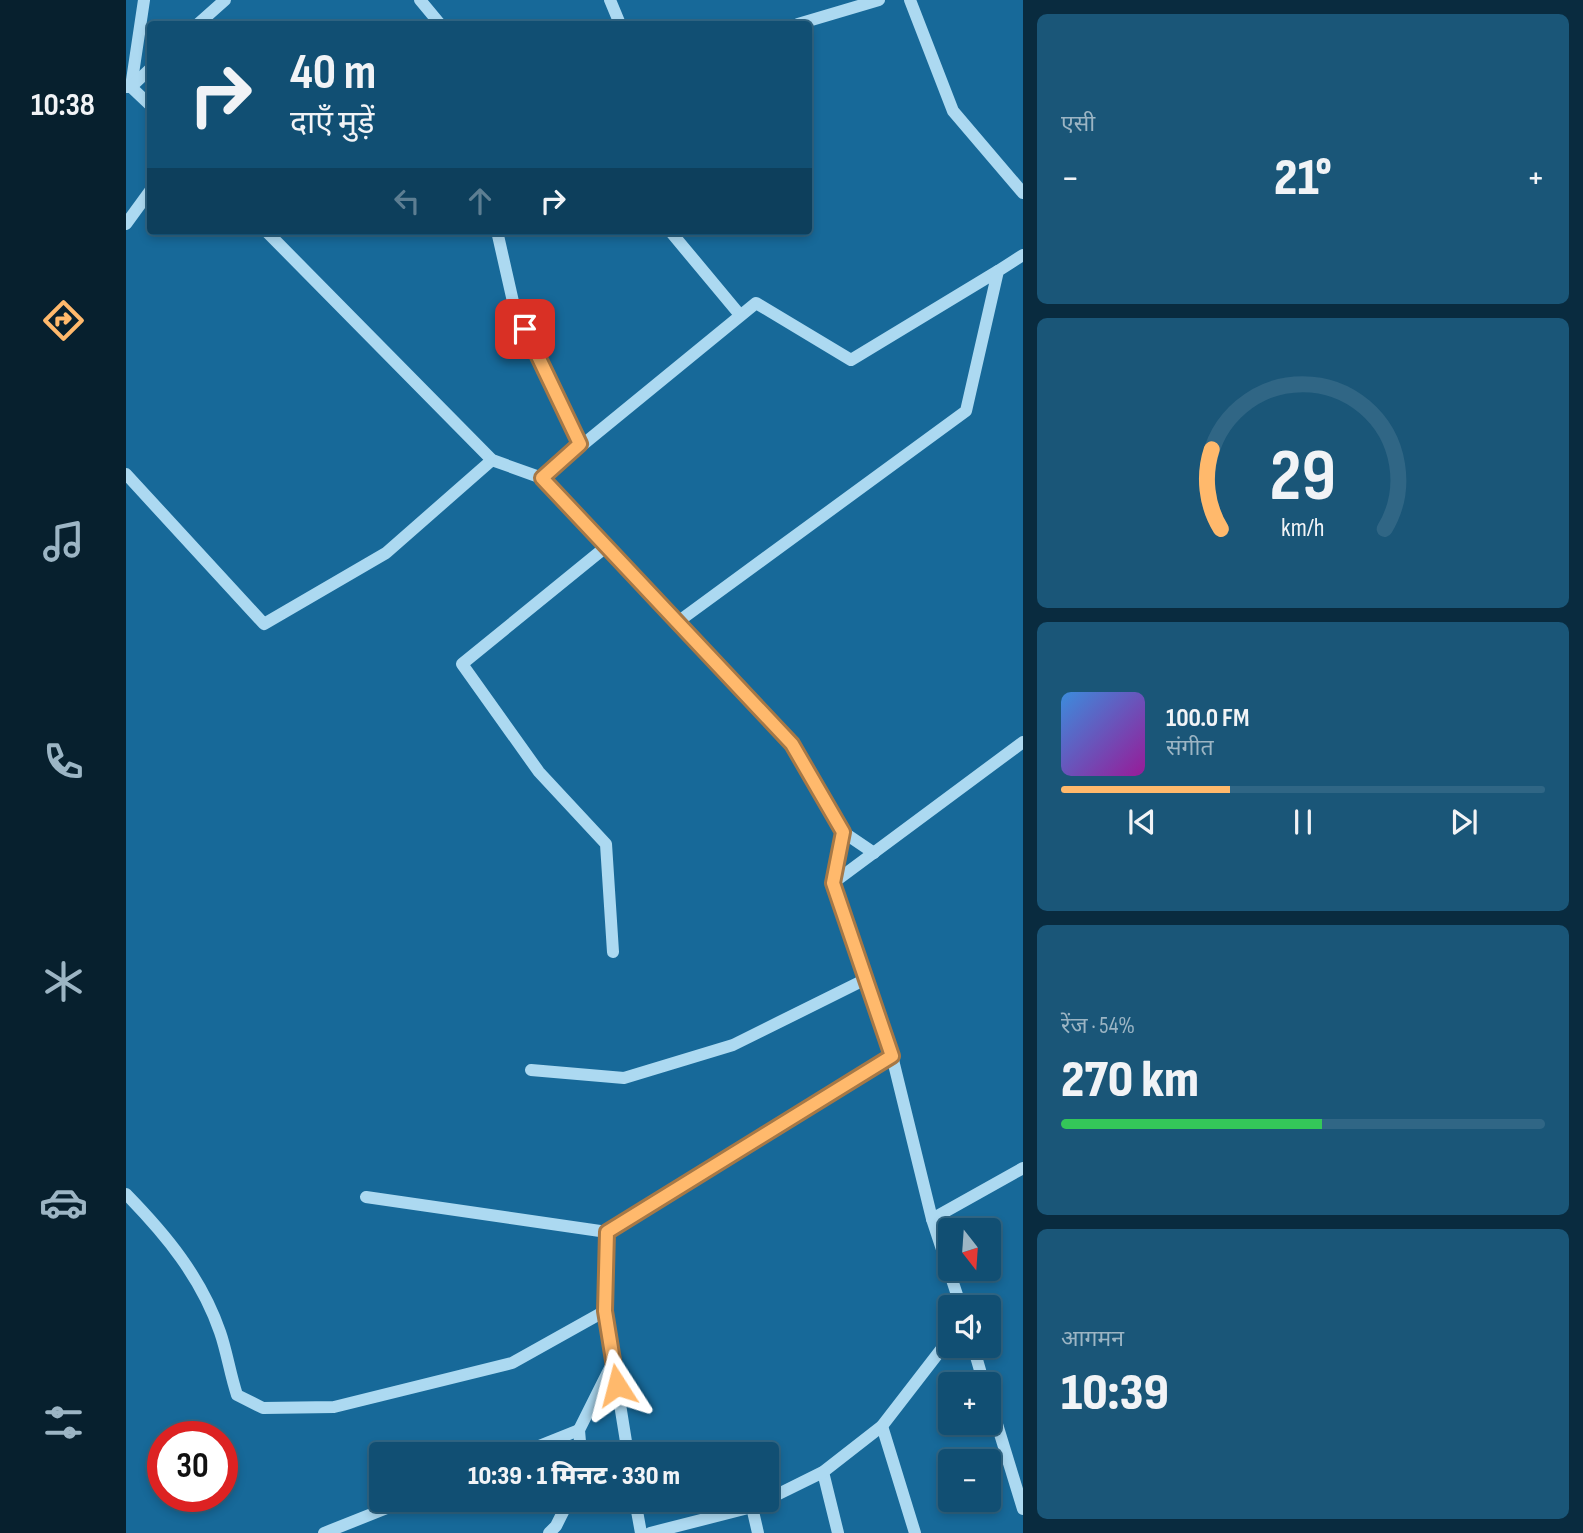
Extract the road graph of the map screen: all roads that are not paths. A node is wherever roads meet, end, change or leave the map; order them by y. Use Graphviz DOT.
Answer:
graph roads {
  1 [pos="144,0"];
  2 [pos="225,0"];
  3 [pos="420,0"];
  4 [pos="610,0"];
  5 [pos="879,0"];
  6 [pos="910,0"];
  7 [pos="201,21"];
  8 [pos="438,21"];
  9 [pos="619,21"];
  10 [pos="808,21"];
  11 [pos="147,72"];
  12 [pos="129,87"];
  13 [pos="147,102"];
  14 [pos="1023,193"];
  15 [pos="147,195"];
  16 [pos="126,224"];
  17 [pos="270,235"];
  18 [pos="498,235"];
  19 [pos="673,235"];
  20 [pos="1023,255"];
  21 [pos="998,271"];
  22 [pos="740,316"];
  23 [pos="580,444"];
  24 [pos="492,460"];
  25 [pos="126,474"];
  26 [pos="542,478"];
  27 [pos="607,546"];
  28 [pos="679,621"];
  29 [pos="1023,743"];
  30 [pos="843,832"];
  31 [pos="874,853"];
  32 [pos="833,883"];
  33 [pos="613,952"];
  34 [pos="866,979"];
  35 [pos="892,1056"];
  36 [pos="531,1070"];
  37 [pos="1023,1168"];
  38 [pos="126,1194"];
  39 [pos="366,1197"];
  40 [pos="932,1219"];
  41 [pos="607,1232"];
  42 [pos="957,1295"];
  43 [pos="605,1311"];
  44 [pos="938,1354"];
  45 [pos="613,1362"];
  46 [pos="882,1426"];
  47 [pos="579,1430"];
  48 [pos="1000,1435"];
  49 [pos="549,1442"];
  50 [pos="580,1442"];
  51 [pos="626,1442"];
  52 [pos="823,1472"];
  53 [pos="779,1494"];
  54 [pos="1023,1509"];
  55 [pos="377,1512"];
  56 [pos="563,1512"];
  57 [pos="637,1512"];
  58 [pos="732,1512"];
  59 [pos="753,1512"];
  60 [pos="324,1533"];
  61 [pos="549,1533"];
  62 [pos="641,1533"];
  63 [pos="650,1533"];
  64 [pos="758,1533"];
  65 [pos="838,1533"];
  66 [pos="915,1533"];
  1 -- 12 [label="street"];
  2 -- 7 [label="street"];
  3 -- 8 [label="street"];
  4 -- 9 [label="street"];
  5 -- 10 [label="street"];
  6 -- 14 [label="street"];
  11 -- 12 [label="street"];
  12 -- 13 [label="street"];
  15 -- 16 [label="street"];
  17 -- 24 [label="street"];
  18 -- 23 [label="street"];
  19 -- 22 [label="street"];
  20 -- 21 [label="street"];
  21 -- 22 [label="street"];
  21 -- 28 [label="street"];
  22 -- 23 [label="street"];
  23 -- 26 [label="street"];
  24 -- 25 [label="street"];
  24 -- 26 [label="street"];
  26 -- 27 [label="street"];
  27 -- 28 [label="street"];
  27 -- 33 [label="street"];
  28 -- 30 [label="street"];
  29 -- 31 [label="street"];
  30 -- 31 [label="street"];
  30 -- 32 [label="street"];
  31 -- 32 [label="street"];
  32 -- 34 [label="street"];
  34 -- 35 [label="street"];
  34 -- 36 [label="street"];
  35 -- 40 [label="street"];
  35 -- 41 [label="street"];
  37 -- 40 [label="street"];
  38 -- 43 [label="street"];
  39 -- 41 [label="street"];
  40 -- 42 [label="street"];
  41 -- 43 [label="street"];
  43 -- 45 [label="street"];
  44 -- 46 [label="street"];
  45 -- 47 [label="street"];
  45 -- 51 [label="street"];
  46 -- 52 [label="street"];
  46 -- 66 [label="street"];
  47 -- 49 [label="street"];
  47 -- 50 [label="street"];
  48 -- 54 [label="street"];
  52 -- 53 [label="street"];
  52 -- 65 [label="street"];
  55 -- 60 [label="street"];
  56 -- 61 [label="street"];
  57 -- 62 [label="street"];
  58 -- 63 [label="street"];
  59 -- 64 [label="street"];
}
